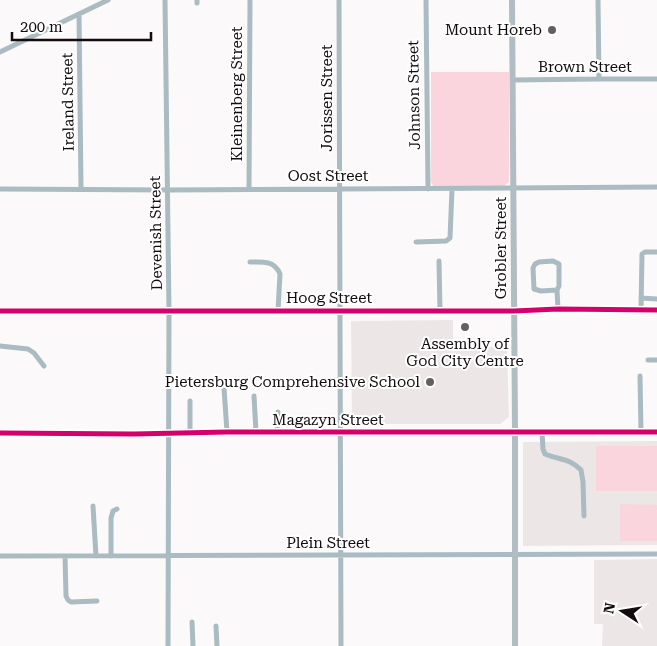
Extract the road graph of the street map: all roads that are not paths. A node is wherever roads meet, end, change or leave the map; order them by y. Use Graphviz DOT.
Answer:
graph roads {
  1 [pos="108,0"];
  2 [pos="165,0"];
  3 [pos="250,0"];
  4 [pos="339,0"];
  5 [pos="426,0"];
  6 [pos="512,0"];
  7 [pos="598,0"];
  8 [pos="79,14"];
  9 [pos="0,52"];
  10 [pos="600,79"];
  11 [pos="657,79"];
  12 [pos="513,80"];
  13 [pos="657,187"];
  14 [pos="514,188"];
  15 [pos="0,189"];
  16 [pos="81,189"];
  17 [pos="249,189"];
  18 [pos="340,189"];
  19 [pos="428,189"];
  20 [pos="452,189"];
  21 [pos="168,190"];
  22 [pos="416,242"];
  23 [pos="657,252"];
  24 [pos="439,261"];
  25 [pos="250,262"];
  26 [pos="557,290"];
  27 [pos="641,298"];
  28 [pos="657,299"];
  29 [pos="558,309"];
  30 [pos="641,310"];
  31 [pos="657,310"];
  32 [pos="0,311"];
  33 [pos="169,311"];
  34 [pos="278,311"];
  35 [pos="339,311"];
  36 [pos="440,311"];
  37 [pos="514,312"];
  38 [pos="0,346"];
  39 [pos="648,360"];
  40 [pos="657,360"];
  41 [pos="44,366"];
  42 [pos="640,376"];
  43 [pos="224,388"];
  44 [pos="254,396"];
  45 [pos="190,401"];
  46 [pos="278,412"];
  47 [pos="0,432"];
  48 [pos="168,432"];
  49 [pos="190,432"];
  50 [pos="227,432"];
  51 [pos="256,432"];
  52 [pos="515,432"];
  53 [pos="542,432"];
  54 [pos="641,432"];
  55 [pos="657,432"];
  56 [pos="277,433"];
  57 [pos="340,433"];
  58 [pos="93,506"];
  59 [pos="117,510"];
  60 [pos="584,516"];
  61 [pos="515,554"];
  62 [pos="657,554"];
  63 [pos="340,555"];
  64 [pos="0,556"];
  65 [pos="65,556"];
  66 [pos="96,556"];
  67 [pos="111,556"];
  68 [pos="168,556"];
  69 [pos="97,601"];
  70 [pos="192,622"];
  71 [pos="216,626"];
  72 [pos="168,646"];
  73 [pos="193,646"];
  74 [pos="217,646"];
  75 [pos="340,646"];
  76 [pos="515,646"];
  1 -- 8 [label="street"];
  2 -- 21 [label="street, Devenish Street"];
  3 -- 17 [label="street, Kleinenberg Street"];
  4 -- 18 [label="street, Jorissen Street"];
  5 -- 19 [label="street, Johnson Street"];
  6 -- 12 [label="main road, Grobler Street"];
  7 -- 10 [label="street"];
  8 -- 9 [label="street"];
  8 -- 16 [label="street, Ireland Street"];
  10 -- 11 [label="street, Brown Street"];
  10 -- 12 [label="street, Brown Street"];
  12 -- 14 [label="main road, Grobler Street"];
  13 -- 14 [label="street, Oost Street"];
  14 -- 20 [label="street, Oost Street"];
  14 -- 37 [label="main road, Grobler Street"];
  15 -- 16 [label="street, Oost Street"];
  16 -- 21 [label="street, Oost Street"];
  17 -- 18 [label="street, Oost Street"];
  17 -- 21 [label="street, Oost Street"];
  18 -- 19 [label="street, Oost Street"];
  18 -- 35 [label="street, Jorissen Street"];
  19 -- 20 [label="street, Oost Street"];
  20 -- 22 [label="street"];
  21 -- 33 [label="street, Devenish Street"];
  23 -- 27 [label="street"];
  24 -- 36 [label="street"];
  25 -- 34 [label="street"];
  26 -- 26 [label="street"];
  26 -- 29 [label="street"];
  27 -- 28 [label="street"];
  27 -- 30 [label="street"];
  29 -- 30 [label="street, Hoog Street"];
  29 -- 37 [label="street, Hoog Street"];
  30 -- 31 [label="street, Hoog Street"];
  32 -- 33 [label="street, Hoog Street"];
  33 -- 34 [label="street, Hoog Street"];
  33 -- 48 [label="street, Devenish Street"];
  34 -- 35 [label="street, Hoog Street"];
  35 -- 36 [label="street, Hoog Street"];
  35 -- 57 [label="street, Jorissen Street"];
  36 -- 37 [label="street, Hoog Street"];
  37 -- 52 [label="main road, Grobler Street"];
  38 -- 41 [label="street"];
  39 -- 40 [label="street"];
  42 -- 54 [label="street"];
  43 -- 50 [label="street"];
  44 -- 51 [label="street"];
  45 -- 49 [label="street"];
  46 -- 56 [label="street"];
  47 -- 48 [label="street, Magazyn Street"];
  48 -- 49 [label="street, Magazyn Street"];
  48 -- 68 [label="street, Devenish Street"];
  49 -- 50 [label="street, Magazyn Street"];
  50 -- 51 [label="street, Magazyn Street"];
  51 -- 56 [label="street, Magazyn Street"];
  52 -- 53 [label="street, Magazyn Street"];
  52 -- 57 [label="street, Magazyn Street"];
  52 -- 61 [label="main road, Grobler Street"];
  53 -- 54 [label="street, Magazyn Street"];
  53 -- 60 [label="street"];
  54 -- 55 [label="street, Magazyn Street"];
  56 -- 57 [label="street, Magazyn Street"];
  57 -- 63 [label="street, Jorissen Street"];
  58 -- 66 [label="street"];
  59 -- 67 [label="street"];
  61 -- 62 [label="street, Plein Street"];
  61 -- 63 [label="street, Plein Street"];
  61 -- 76 [label="main road, Grobler Street"];
  63 -- 68 [label="street, Plein Street"];
  63 -- 75 [label="street, Jorissen Street"];
  64 -- 65 [label="street, Plein Street"];
  65 -- 66 [label="street, Plein Street"];
  65 -- 69 [label="street"];
  66 -- 67 [label="street, Plein Street"];
  67 -- 68 [label="street, Plein Street"];
  68 -- 72 [label="street, Devenish Street"];
  70 -- 73 [label="street"];
  71 -- 74 [label="street"];
}
